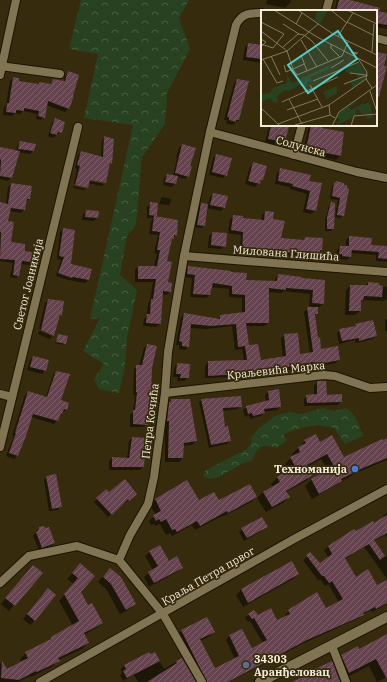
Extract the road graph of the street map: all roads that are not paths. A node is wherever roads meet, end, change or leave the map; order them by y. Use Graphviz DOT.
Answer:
graph roads {
  1 [pos="16,0"];
  2 [pos="329,0"];
  3 [pos="326,10"];
  4 [pos="261,12"];
  5 [pos="377,38"];
  6 [pos="387,41"];
  7 [pos="1,66"];
  8 [pos="60,74"];
  9 [pos="0,75"];
  10 [pos="302,126"];
  11 [pos="78,127"];
  12 [pos="210,132"];
  13 [pos="294,156"];
  14 [pos="387,178"];
  15 [pos="184,256"];
  16 [pos="387,272"];
  17 [pos="387,387"];
  18 [pos="165,393"];
  19 [pos="0,394"];
  20 [pos="12,396"];
  21 [pos="0,447"];
  22 [pos="387,489"];
  23 [pos="119,560"];
  24 [pos="0,583"];
  25 [pos="163,614"];
  26 [pos="387,618"];
  27 [pos="332,646"];
  28 [pos="40,682"];
  29 [pos="202,682"];
  30 [pos="260,682"];
  31 [pos="346,682"];
  1 -- 7 [label="street"];
  2 -- 3 [label="street"];
  4 -- 12 [label="street, Петра Кочића"];
  5 -- 6 [label="street"];
  7 -- 8 [label="street"];
  7 -- 9 [label="street"];
  10 -- 13 [label="street"];
  11 -- 20 [label="street, Светог Јоаникија"];
  12 -- 13 [label="street, Солунска"];
  12 -- 15 [label="street, Петра Кочића"];
  13 -- 14 [label="street, Солунска"];
  15 -- 16 [label="street, Милована Глишића"];
  15 -- 18 [label="street, Петра Кочића"];
  17 -- 18 [label="street, Краљевића Марка"];
  18 -- 23 [label="street, Петра Кочића"];
  19 -- 20 [label="street"];
  20 -- 21 [label="street, Светог Јоаникија"];
  22 -- 25 [label="street, Краља Петра првог"];
  23 -- 24 [label="street"];
  23 -- 25 [label="street"];
  25 -- 28 [label="street, Краља Петра првог"];
  25 -- 29 [label="street"];
  26 -- 27 [label="street"];
  27 -- 30 [label="street"];
  27 -- 31 [label="street"];
}
